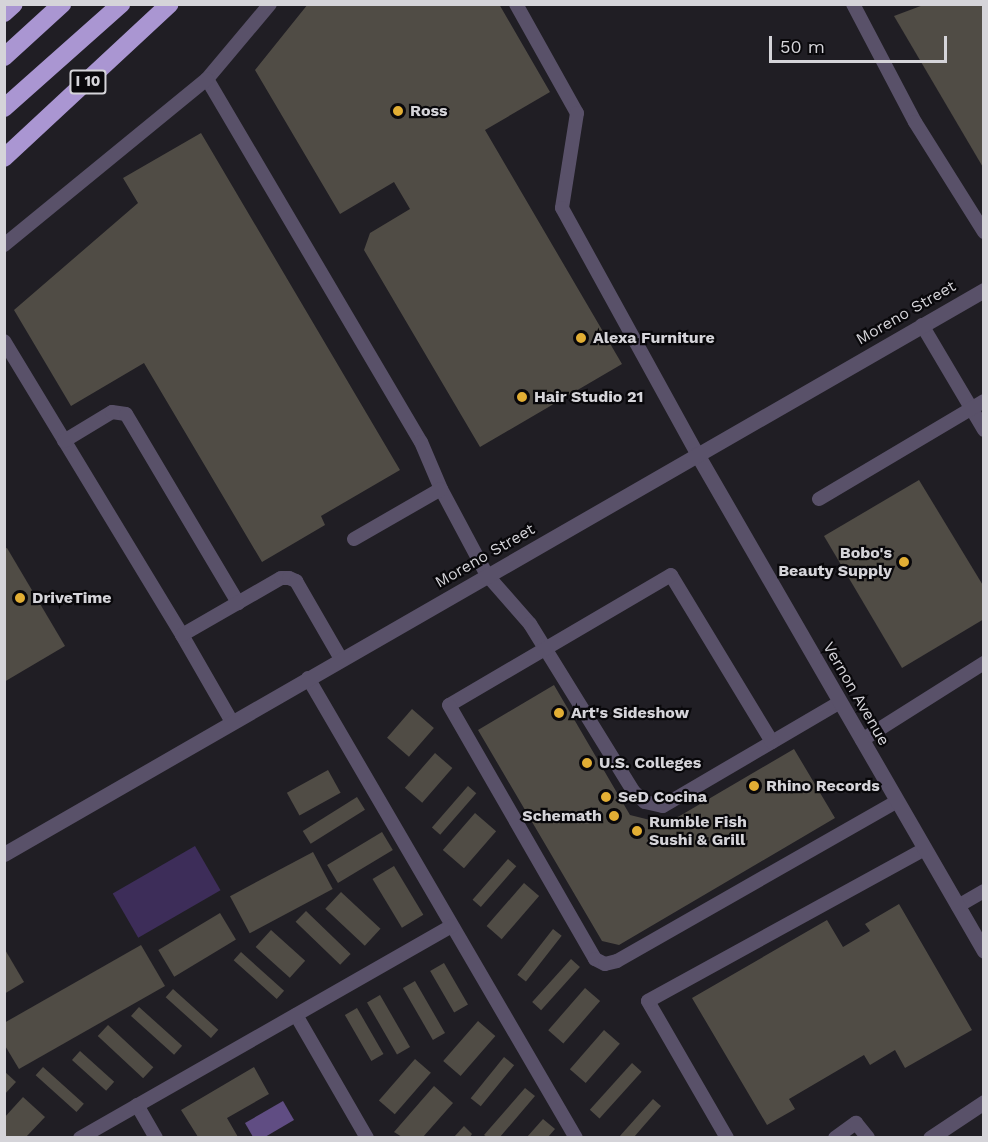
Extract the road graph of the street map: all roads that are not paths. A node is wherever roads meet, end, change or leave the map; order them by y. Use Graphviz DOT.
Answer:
graph roads {
  1 [pos="14,4"];
  2 [pos="62,4"];
  3 [pos="121,4"];
  4 [pos="170,4"];
  5 [pos="270,4"];
  6 [pos="516,4"];
  7 [pos="858,6"];
  8 [pos="4,13"];
  9 [pos="4,57"];
  10 [pos="207,78"];
  11 [pos="4,108"];
  12 [pos="4,158"];
  13 [pos="984,232"];
  14 [pos="4,245"];
  15 [pos="984,290"];
  16 [pos="922,325"];
  17 [pos="4,341"];
  18 [pos="984,401"];
  19 [pos="971,409"];
  20 [pos="984,430"];
  21 [pos="64,441"];
  22 [pos="696,454"];
  23 [pos="441,489"];
  24 [pos="819,499"];
  25 [pos="354,540"];
  26 [pos="487,575"];
  27 [pos="238,603"];
  28 [pos="182,635"];
  29 [pos="545,648"];
  30 [pos="341,659"];
  31 [pos="984,663"];
  32 [pos="308,678"];
  33 [pos="840,702"];
  34 [pos="232,722"];
  35 [pos="861,740"];
  36 [pos="772,742"];
  37 [pos="897,801"];
  38 [pos="924,849"];
  39 [pos="4,854"];
  40 [pos="984,891"];
  41 [pos="957,906"];
  42 [pos="452,926"];
  43 [pos="984,951"];
  44 [pos="296,1015"];
  45 [pos="984,1102"];
  46 [pos="137,1105"];
  47 [pos="80,1137"];
  48 [pos="156,1137"];
  49 [pos="367,1137"];
  50 [pos="576,1137"];
  51 [pos="727,1137"];
  52 [pos="835,1137"];
  53 [pos="868,1137"];
  54 [pos="930,1137"];
  1 -- 8 [label="highway"];
  2 -- 9 [label="highway"];
  3 -- 11 [label="highway"];
  4 -- 12 [label="highway, I 10"];
  5 -- 10 [label="lane"];
  6 -- 22 [label="lane"];
  7 -- 13 [label="lane"];
  10 -- 14 [label="lane"];
  10 -- 23 [label="lane"];
  15 -- 16 [label="street, Moreno Street"];
  16 -- 19 [label="lane"];
  16 -- 22 [label="street, Moreno Street"];
  17 -- 21 [label="lane"];
  18 -- 19 [label="lane"];
  19 -- 20 [label="lane"];
  19 -- 24 [label="lane"];
  21 -- 27 [label="lane"];
  21 -- 28 [label="lane"];
  22 -- 26 [label="street, Moreno Street"];
  22 -- 33 [label="street, Vernon Avenue"];
  23 -- 25 [label="lane"];
  23 -- 26 [label="lane"];
  26 -- 29 [label="lane"];
  26 -- 30 [label="street, Moreno Street"];
  27 -- 28 [label="lane"];
  27 -- 30 [label="lane"];
  28 -- 34 [label="lane"];
  29 -- 36 [label="lane"];
  29 -- 36 [label="lane"];
  29 -- 37 [label="lane"];
  30 -- 32 [label="street, Moreno Street"];
  31 -- 35 [label="lane"];
  32 -- 34 [label="street, Moreno Street"];
  32 -- 42 [label="lane"];
  33 -- 35 [label="street, Vernon Avenue"];
  33 -- 36 [label="lane"];
  34 -- 39 [label="street, Moreno Street"];
  35 -- 37 [label="street, Vernon Avenue"];
  37 -- 38 [label="street, Vernon Avenue"];
  38 -- 41 [label="street, Vernon Avenue"];
  38 -- 51 [label="lane"];
  40 -- 41 [label="lane"];
  41 -- 43 [label="street, Vernon Avenue"];
  42 -- 44 [label="lane"];
  42 -- 50 [label="lane"];
  44 -- 46 [label="lane"];
  44 -- 49 [label="lane"];
  45 -- 54 [label="street"];
  46 -- 47 [label="lane"];
  46 -- 48 [label="lane"];
  52 -- 53 [label="lane"];
}
